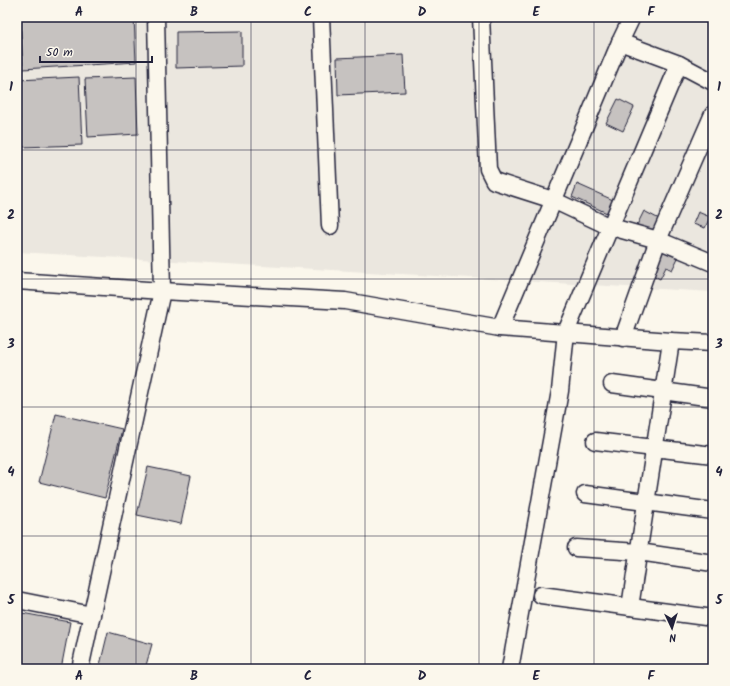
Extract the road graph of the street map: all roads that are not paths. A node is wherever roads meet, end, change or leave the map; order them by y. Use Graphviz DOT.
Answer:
graph roads {
  1 [pos="156,17"];
  2 [pos="321,17"];
  3 [pos="481,17"];
  4 [pos="632,17"];
  5 [pos="620,42"];
  6 [pos="679,64"];
  7 [pos="713,82"];
  8 [pos="713,114"];
  9 [pos="553,200"];
  10 [pos="330,226"];
  11 [pos="611,227"];
  12 [pos="658,240"];
  13 [pos="713,263"];
  14 [pos="17,281"];
  15 [pos="162,291"];
  16 [pos="500,328"];
  17 [pos="566,332"];
  18 [pos="623,338"];
  19 [pos="671,341"];
  20 [pos="713,343"];
  21 [pos="612,384"];
  22 [pos="663,392"];
  23 [pos="713,398"];
  24 [pos="595,441"];
  25 [pos="655,448"];
  26 [pos="713,455"];
  27 [pos="585,494"];
  28 [pos="646,503"];
  29 [pos="713,511"];
  30 [pos="576,548"];
  31 [pos="639,552"];
  32 [pos="713,563"];
  33 [pos="541,595"];
  34 [pos="17,600"];
  35 [pos="630,607"];
  36 [pos="92,615"];
  37 [pos="713,618"];
  38 [pos="80,669"];
  39 [pos="510,669"];
  1 -- 15 [label="street"];
  2 -- 10 [label="street"];
  3 -- 9 [label="street"];
  4 -- 5 [label="street"];
  5 -- 6 [label="street"];
  5 -- 9 [label="street"];
  6 -- 7 [label="street"];
  6 -- 11 [label="street"];
  8 -- 12 [label="street"];
  9 -- 11 [label="street"];
  9 -- 16 [label="street"];
  11 -- 12 [label="street"];
  11 -- 17 [label="street"];
  12 -- 13 [label="street"];
  12 -- 18 [label="street"];
  14 -- 15 [label="street"];
  15 -- 16 [label="street"];
  15 -- 36 [label="street"];
  16 -- 17 [label="street"];
  17 -- 18 [label="street"];
  17 -- 39 [label="street"];
  18 -- 19 [label="street"];
  19 -- 20 [label="street"];
  19 -- 22 [label="street"];
  21 -- 22 [label="street"];
  22 -- 23 [label="street"];
  22 -- 25 [label="street"];
  24 -- 25 [label="street"];
  25 -- 26 [label="street"];
  25 -- 28 [label="street"];
  27 -- 28 [label="street"];
  28 -- 29 [label="street"];
  28 -- 31 [label="street"];
  30 -- 31 [label="street"];
  31 -- 32 [label="street"];
  31 -- 35 [label="street"];
  33 -- 35 [label="street"];
  34 -- 36 [label="street"];
  35 -- 37 [label="street"];
  36 -- 38 [label="street"];
}
